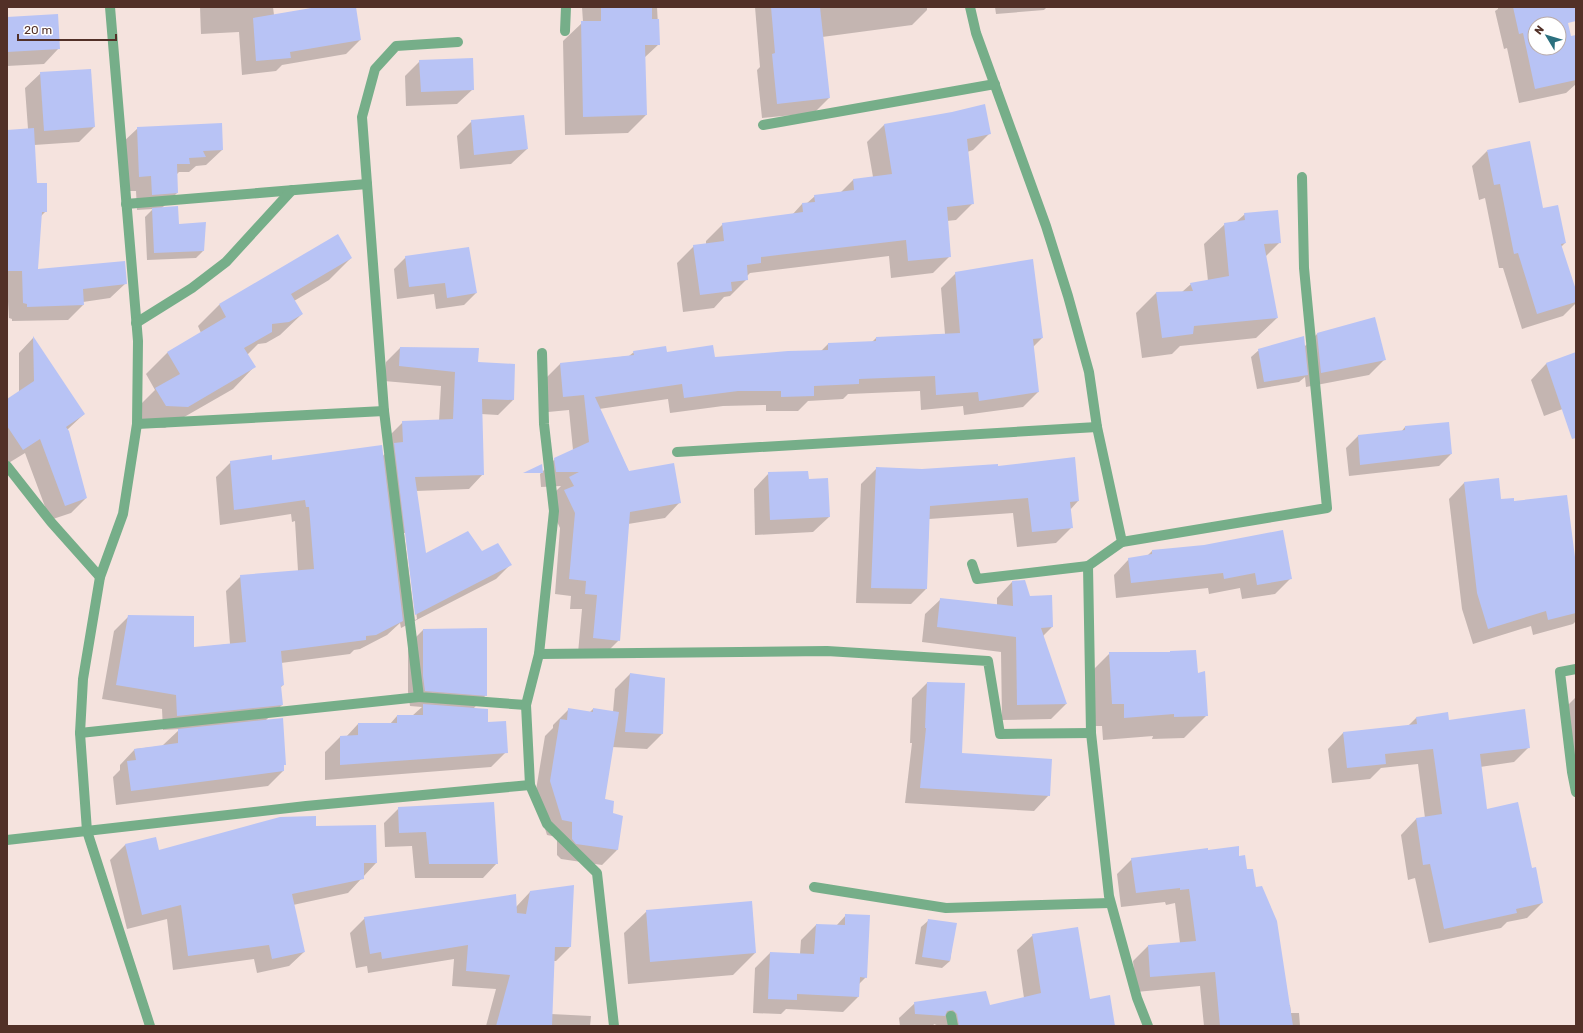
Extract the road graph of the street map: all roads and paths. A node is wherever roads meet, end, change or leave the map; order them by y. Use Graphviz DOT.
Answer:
graph roads {
  1 [pos="110,7"];
  2 [pos="566,7"];
  3 [pos="970,7"];
  4 [pos="565,31"];
  5 [pos="458,42"];
  6 [pos="995,84"];
  7 [pos="762,125"];
  8 [pos="1302,177"];
  9 [pos="367,184"];
  10 [pos="292,190"];
  11 [pos="126,204"];
  12 [pos="136,323"];
  13 [pos="542,353"];
  14 [pos="384,411"];
  15 [pos="137,424"];
  16 [pos="1097,427"];
  17 [pos="677,452"];
  18 [pos="7,466"];
  19 [pos="1122,542"];
  20 [pos="972,564"];
  21 [pos="1088,566"];
  22 [pos="100,577"];
  23 [pos="539,654"];
  24 [pos="1576,669"];
  25 [pos="419,697"];
  26 [pos="526,705"];
  27 [pos="80,733"];
  28 [pos="1091,733"];
  29 [pos="530,785"];
  30 [pos="1576,792"];
  31 [pos="87,831"];
  32 [pos="7,840"];
  33 [pos="814,887"];
  34 [pos="1110,903"];
  35 [pos="150,1026"];
  36 [pos="614,1026"];
  37 [pos="1148,1026"];
  1 -- 11 [label="street"];
  2 -- 4 [label="street"];
  3 -- 6 [label="street"];
  5 -- 9 [label="street"];
  6 -- 7 [label="street"];
  6 -- 16 [label="street"];
  8 -- 19 [label="street"];
  9 -- 10 [label="street"];
  9 -- 14 [label="street"];
  10 -- 11 [label="street"];
  10 -- 12 [label="street"];
  11 -- 12 [label="street"];
  12 -- 15 [label="street"];
  13 -- 23 [label="street"];
  14 -- 15 [label="street"];
  14 -- 25 [label="street"];
  15 -- 22 [label="street"];
  16 -- 17 [label="street"];
  16 -- 19 [label="street"];
  18 -- 22 [label="street"];
  19 -- 21 [label="street"];
  20 -- 21 [label="street"];
  21 -- 28 [label="street"];
  22 -- 27 [label="street"];
  23 -- 26 [label="street"];
  23 -- 28 [label="street"];
  24 -- 30 [label="street"];
  25 -- 26 [label="street"];
  25 -- 27 [label="street"];
  26 -- 29 [label="street"];
  27 -- 31 [label="street"];
  28 -- 34 [label="street"];
  29 -- 31 [label="street"];
  29 -- 36 [label="street"];
  31 -- 32 [label="street"];
  31 -- 35 [label="street"];
  33 -- 34 [label="street"];
  34 -- 37 [label="street"];
}
